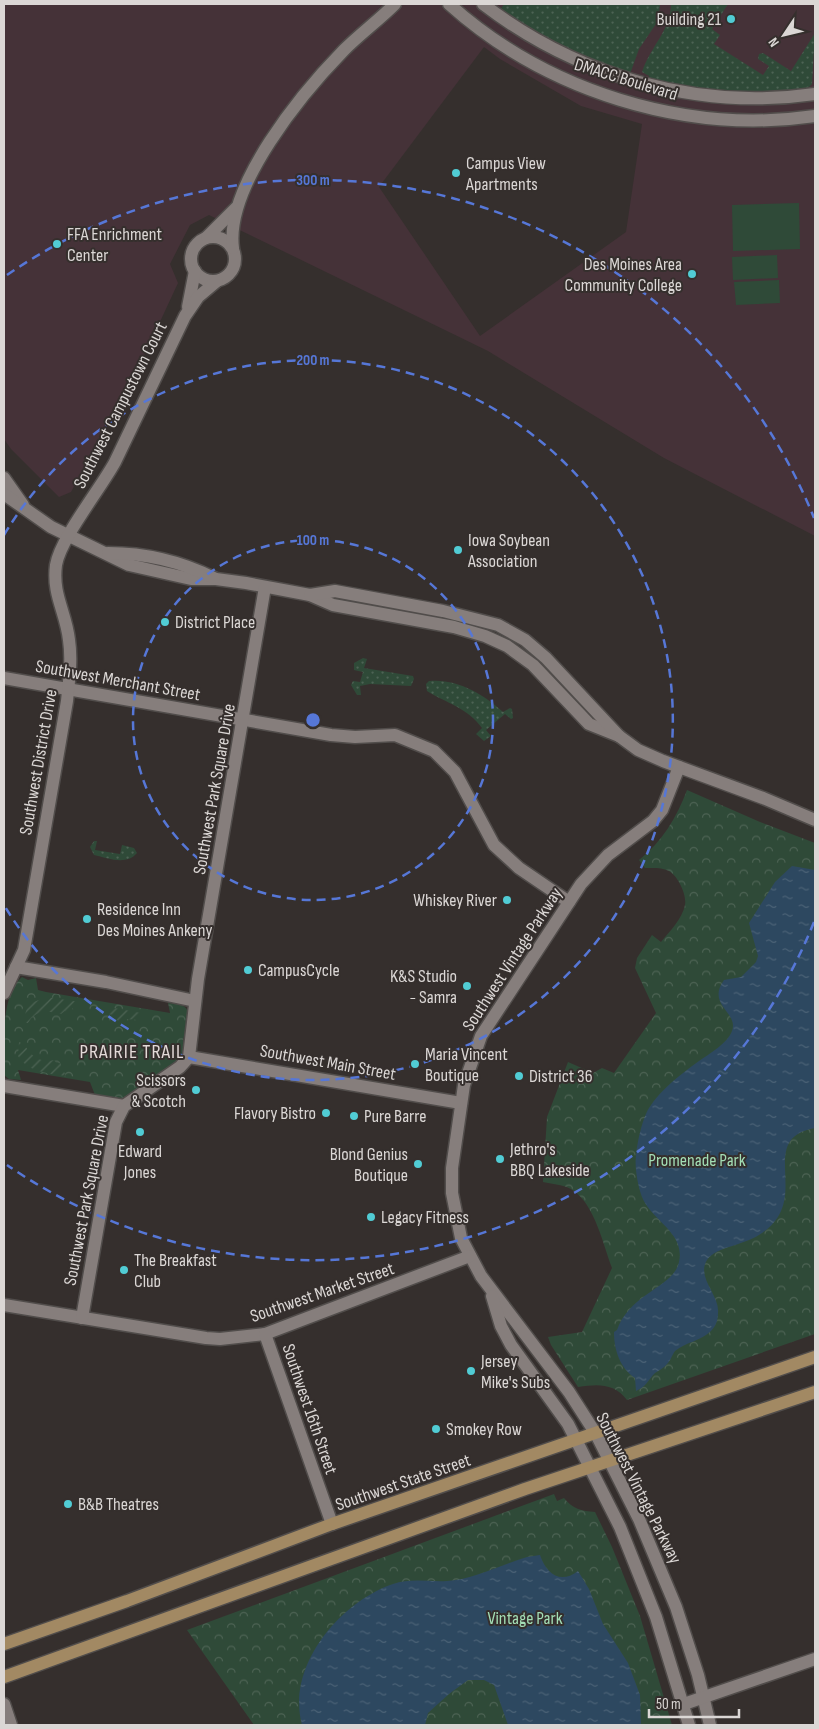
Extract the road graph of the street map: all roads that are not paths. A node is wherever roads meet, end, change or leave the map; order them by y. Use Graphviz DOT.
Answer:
graph roads {
  1 [pos="395,4"];
  2 [pos="449,4"];
  3 [pos="483,4"];
  4 [pos="815,94"];
  5 [pos="815,116"];
  6 [pos="236,208"];
  7 [pos="207,237"];
  8 [pos="233,248"];
  9 [pos="195,272"];
  10 [pos="217,281"];
  11 [pos="185,316"];
  12 [pos="4,478"];
  13 [pos="4,494"];
  14 [pos="26,509"];
  15 [pos="69,536"];
  16 [pos="265,587"];
  17 [pos="4,678"];
  18 [pos="69,689"];
  19 [pos="243,719"];
  20 [pos="679,767"];
  21 [pos="815,820"];
  22 [pos="569,902"];
  23 [pos="16,967"];
  24 [pos="4,992"];
  25 [pos="195,1001"];
  26 [pos="189,1056"];
  27 [pos="4,1086"];
  28 [pos="461,1103"];
  29 [pos="124,1106"];
  30 [pos="470,1256"];
  31 [pos="490,1289"];
  32 [pos="4,1305"];
  33 [pos="82,1318"];
  34 [pos="265,1334"];
  35 [pos="815,1357"];
  36 [pos="815,1392"];
  37 [pos="596,1434"];
  38 [pos="577,1440"];
  39 [pos="609,1462"];
  40 [pos="590,1468"];
  41 [pos="332,1524"];
  42 [pos="4,1644"];
  43 [pos="815,1659"];
  44 [pos="4,1677"];
  45 [pos="704,1697"];
  46 [pos="4,1704"];
  47 [pos="684,1704"];
  48 [pos="11,1725"];
  49 [pos="689,1725"];
  50 [pos="710,1725"];
  1 -- 6 [label="street, Southwest Campustown Court"];
  2 -- 5 [label="street, DMACC Boulevard"];
  3 -- 4 [label="street, DMACC Boulevard"];
  6 -- 7 [label="street, Southwest Campustown Court"];
  6 -- 8 [label="street, Southwest Campustown Court"];
  7 -- 8 [label="street"];
  7 -- 9 [label="street, Southwest Campustown Court"];
  8 -- 10 [label="street, Southwest Campustown Court"];
  9 -- 10 [label="street"];
  9 -- 11 [label="street, Southwest Campustown Court"];
  10 -- 11 [label="street, Southwest Campustown Court"];
  11 -- 15 [label="street, Southwest Campustown Court"];
  12 -- 14 [label="street"];
  13 -- 14 [label="street"];
  14 -- 15 [label="street"];
  15 -- 16 [label="street"];
  15 -- 18 [label="street, Southwest District Drive"];
  16 -- 19 [label="street, Southwest Park Square Drive"];
  16 -- 20 [label="street"];
  17 -- 18 [label="street, Southwest Merchant Street"];
  18 -- 19 [label="street, Southwest Merchant Street"];
  18 -- 23 [label="street, Southwest District Drive"];
  19 -- 22 [label="street, Southwest Merchant Street"];
  19 -- 25 [label="street, Southwest Park Square Drive"];
  20 -- 21 [label="street"];
  20 -- 22 [label="street, Southwest Vintage Parkway"];
  22 -- 28 [label="street, Southwest Vintage Parkway"];
  23 -- 24 [label="street, Southwest District Drive"];
  23 -- 25 [label="street"];
  25 -- 26 [label="street, Southwest Park Square Drive"];
  26 -- 28 [label="street, Southwest Main Street"];
  26 -- 29 [label="street, Southwest Park Square Drive"];
  27 -- 29 [label="street"];
  28 -- 30 [label="street, Southwest Vintage Parkway"];
  29 -- 33 [label="street, Southwest Park Square Drive"];
  30 -- 31 [label="street, Southwest Vintage Parkway"];
  30 -- 34 [label="street, Southwest Market Street"];
  31 -- 37 [label="street, Southwest Vintage Parkway"];
  31 -- 38 [label="street, Southwest Vintage Parkway"];
  32 -- 33 [label="street, Southwest Market Street"];
  33 -- 34 [label="street, Southwest Market Street"];
  34 -- 41 [label="street, Southwest 16th Street"];
  35 -- 37 [label="main road, Southwest State Street"];
  36 -- 39 [label="main road"];
  37 -- 38 [label="main road, Southwest State Street"];
  37 -- 39 [label="street, Southwest Vintage Parkway"];
  38 -- 40 [label="street, Southwest Vintage Parkway"];
  38 -- 41 [label="main road, Southwest State Street"];
  39 -- 40 [label="main road"];
  39 -- 45 [label="street, Southwest Vintage Parkway"];
  40 -- 44 [label="main road"];
  40 -- 47 [label="street, Southwest Vintage Parkway"];
  41 -- 42 [label="main road, Southwest State Street"];
  43 -- 45 [label="street"];
  45 -- 47 [label="street"];
  45 -- 50 [label="street, Southwest Vintage Parkway"];
  46 -- 48 [label="street"];
  47 -- 49 [label="street, Southwest Vintage Parkway"];
}
